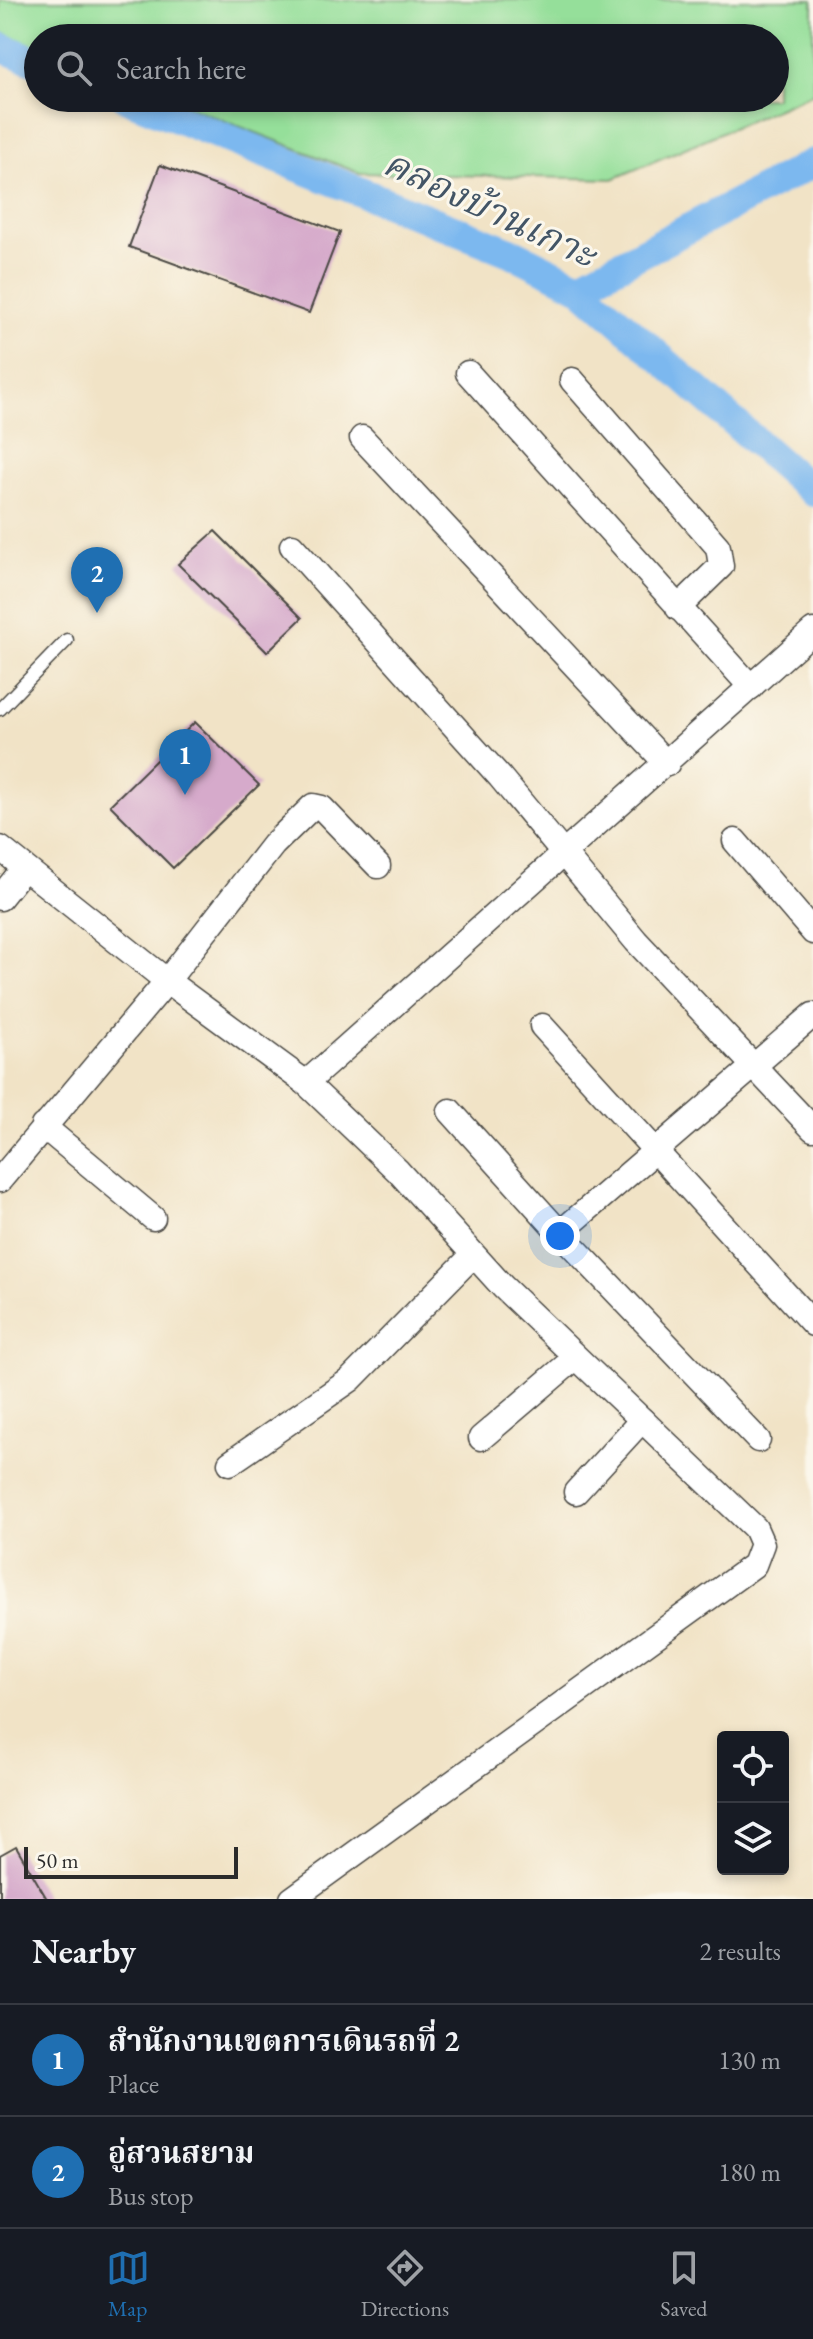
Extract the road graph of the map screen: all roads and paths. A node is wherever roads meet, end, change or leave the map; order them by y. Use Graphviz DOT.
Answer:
graph roads {
  1 [pos="468,373"];
  2 [pos="572,380"];
  3 [pos="362,438"];
  4 [pos="292,546"];
  5 [pos="678,608"];
  6 [pos="813,631"];
  7 [pos="67,640"];
  8 [pos="751,687"];
  9 [pos="0,709"];
  10 [pos="667,764"];
  11 [pos="735,841"];
  12 [pos="0,848"];
  13 [pos="564,854"];
  14 [pos="378,866"];
  15 [pos="24,868"];
  16 [pos="0,898"];
  17 [pos="813,932"];
  18 [pos="167,981"];
  19 [pos="813,1015"];
  20 [pos="542,1026"];
  21 [pos="753,1065"];
  22 [pos="306,1083"];
  23 [pos="450,1111"];
  24 [pos="43,1126"];
  25 [pos="813,1129"];
  26 [pos="654,1149"];
  27 [pos="0,1180"];
  28 [pos="153,1218"];
  29 [pos="560,1233"];
  30 [pos="473,1255"];
  31 [pos="813,1324"];
  32 [pos="575,1358"];
  33 [pos="642,1420"];
  34 [pos="481,1438"];
  35 [pos="758,1440"];
  36 [pos="230,1463"];
  37 [pos="576,1492"];
  38 [pos="292,1899"];
  1 -- 5 [label="street"];
  2 -- 5 [label="street"];
  3 -- 10 [label="street"];
  4 -- 13 [label="street"];
  5 -- 8 [label="street"];
  6 -- 8 [label="street"];
  7 -- 9 [label="lane"];
  8 -- 10 [label="street"];
  10 -- 13 [label="street"];
  11 -- 17 [label="street"];
  12 -- 15 [label="street"];
  13 -- 21 [label="street"];
  13 -- 22 [label="street"];
  14 -- 18 [label="street"];
  15 -- 16 [label="street"];
  15 -- 18 [label="street"];
  18 -- 22 [label="street"];
  18 -- 24 [label="street"];
  19 -- 21 [label="street"];
  20 -- 26 [label="street"];
  21 -- 25 [label="street"];
  21 -- 26 [label="street"];
  22 -- 30 [label="street"];
  23 -- 29 [label="street"];
  24 -- 27 [label="street"];
  24 -- 28 [label="street"];
  26 -- 29 [label="street"];
  26 -- 31 [label="street"];
  29 -- 35 [label="street"];
  30 -- 32 [label="street"];
  30 -- 36 [label="street"];
  32 -- 33 [label="street"];
  32 -- 34 [label="street"];
  33 -- 37 [label="street"];
  33 -- 38 [label="street"];
}
